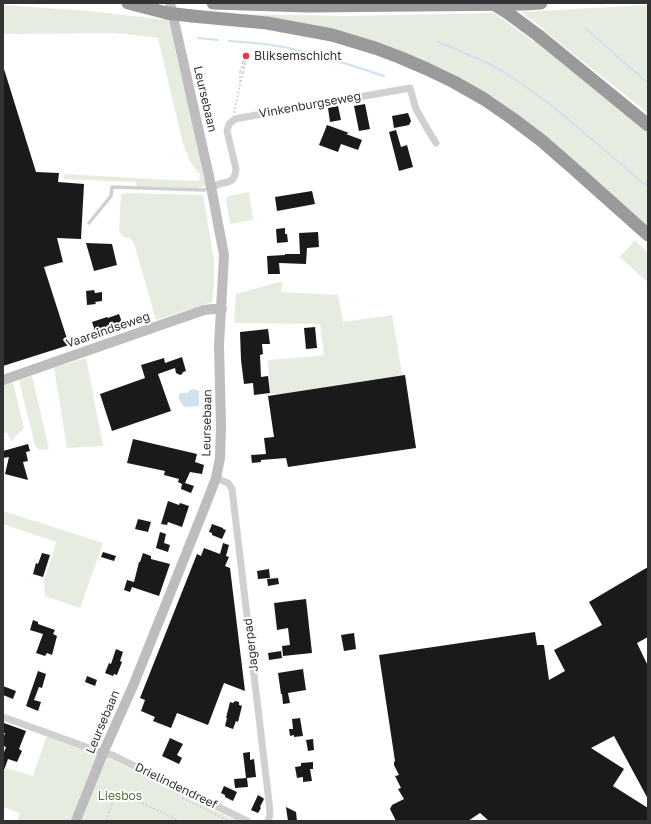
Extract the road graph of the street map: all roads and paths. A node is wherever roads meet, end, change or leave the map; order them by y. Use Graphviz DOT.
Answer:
graph roads {
  1 [pos="128,3"];
  2 [pos="213,3"];
  3 [pos="492,3"];
  4 [pos="541,3"];
  5 [pos="168,8"];
  6 [pos="246,56"];
  7 [pos="232,121"];
  8 [pos="648,125"];
  9 [pos="436,143"];
  10 [pos="212,188"];
  11 [pos="89,223"];
  12 [pos="648,235"];
  13 [pos="222,309"];
  14 [pos="3,380"];
  15 [pos="216,478"];
  16 [pos="3,717"];
  17 [pos="104,753"];
  18 [pos="76,821"];
  19 [pos="106,821"];
  20 [pos="179,821"];
  21 [pos="247,821"];
  22 [pos="268,821"];
  1 -- 5 [label="highway"];
  2 -- 4 [label="highway"];
  3 -- 8 [label="highway, bridge"];
  5 -- 10 [label="street, Leursebaan"];
  5 -- 12 [label="highway, bridge"];
  6 -- 7 [label="path"];
  7 -- 9 [label="street, Vinkenburgseweg"];
  7 -- 10 [label="street"];
  10 -- 11 [label="lane"];
  10 -- 13 [label="street, Leursebaan"];
  13 -- 14 [label="street, Vaareindseweg"];
  13 -- 15 [label="street, Leursebaan"];
  15 -- 17 [label="street, Leursebaan"];
  15 -- 22 [label="street, Jagerpad"];
  16 -- 17 [label="street, Drielindendreef"];
  17 -- 18 [label="street, Leursebaan"];
  17 -- 21 [label="street, Drielindendreef"];
  19 -- 20 [label="path"];
}
